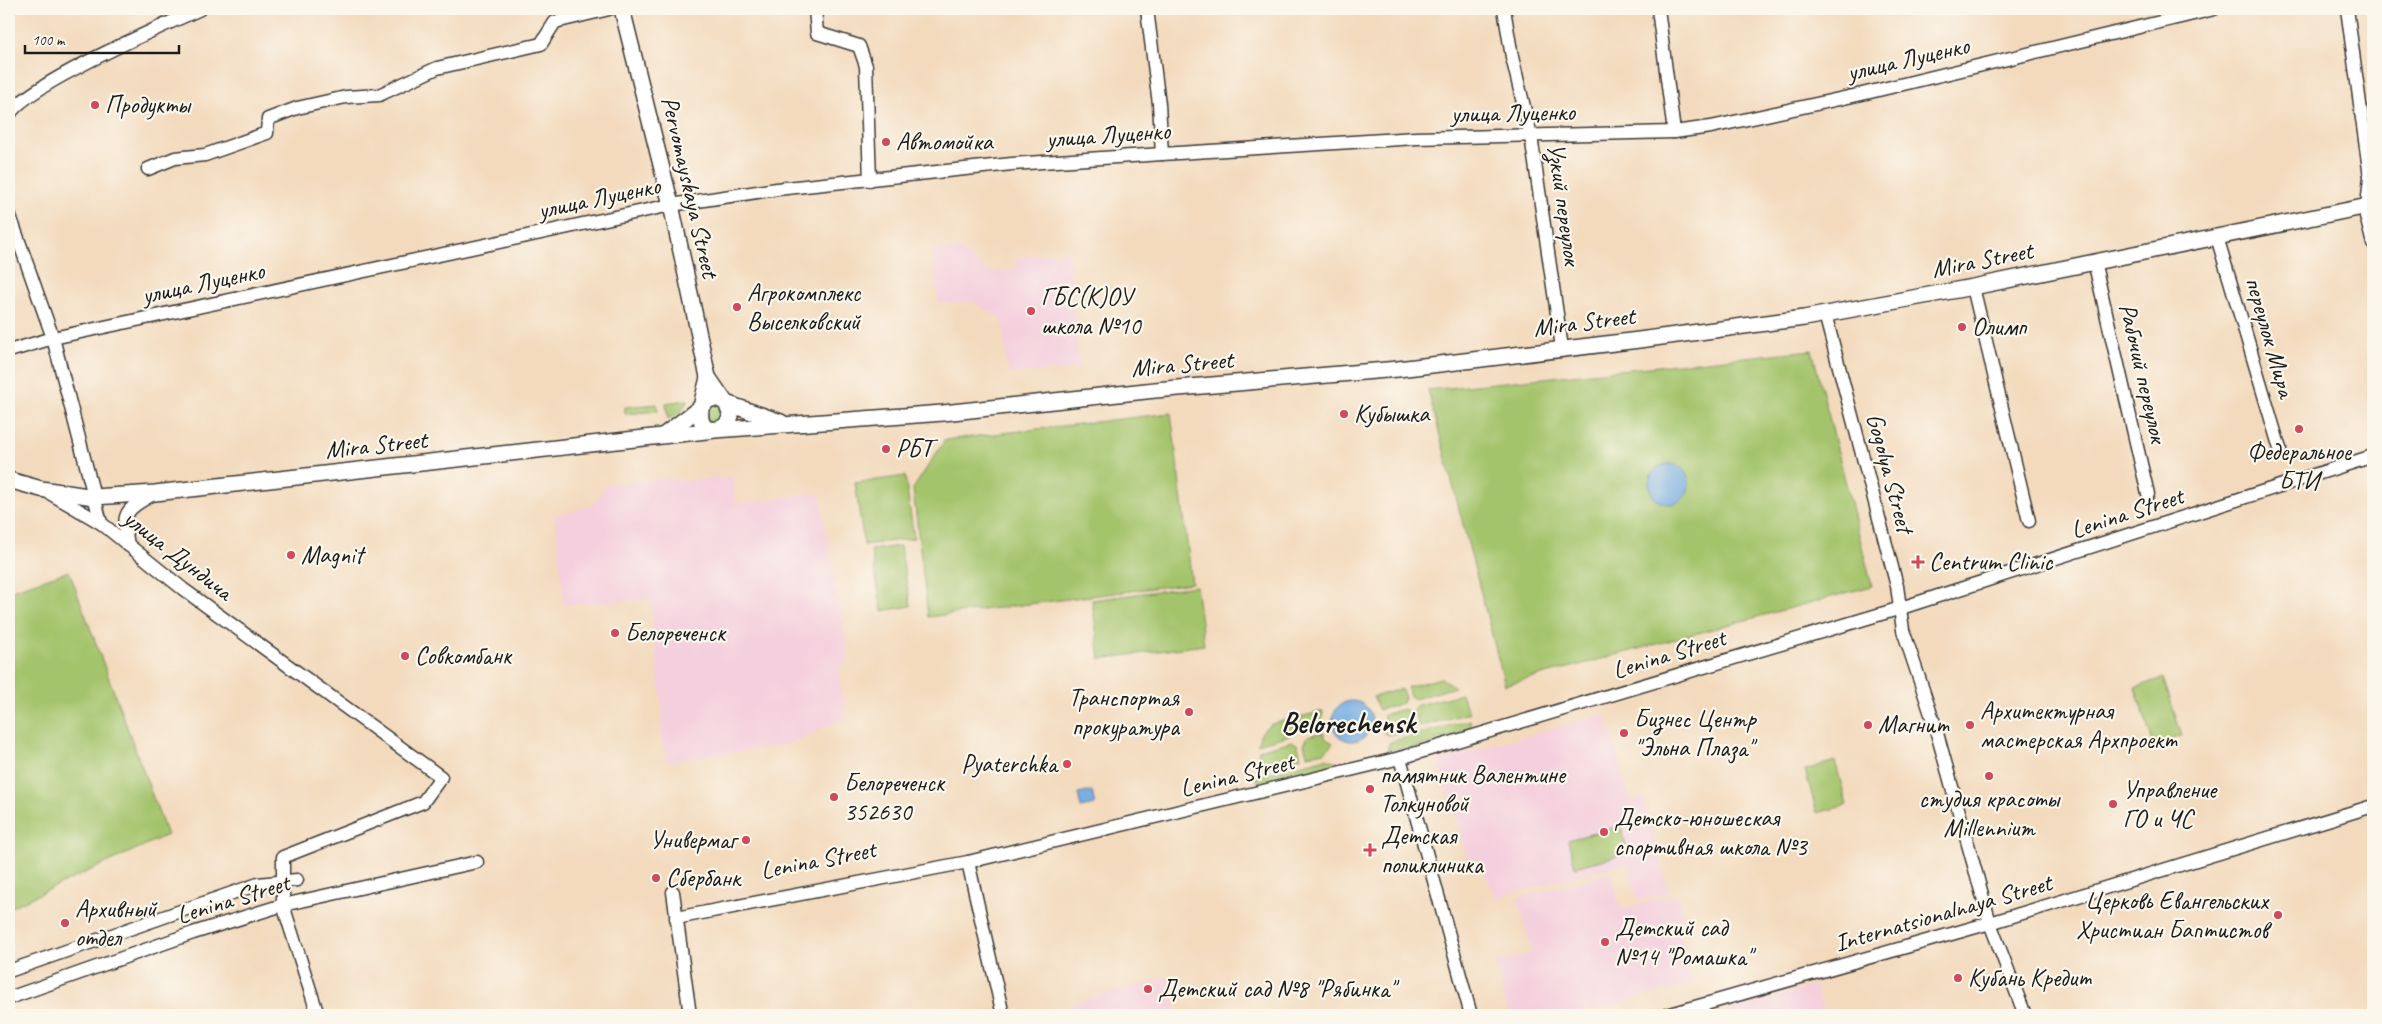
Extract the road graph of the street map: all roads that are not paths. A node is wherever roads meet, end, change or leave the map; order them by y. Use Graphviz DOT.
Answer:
graph roads {
  1 [pos="200,9"];
  2 [pos="610,9"];
  3 [pos="622,9"];
  4 [pos="815,9"];
  5 [pos="1147,9"];
  6 [pos="1504,9"];
  7 [pos="1658,9"];
  8 [pos="2214,9"];
  9 [pos="2347,9"];
  10 [pos="181,13"];
  11 [pos="9,115"];
  12 [pos="1674,132"];
  13 [pos="1531,136"];
  14 [pos="1162,154"];
  15 [pos="148,170"];
  16 [pos="2372,178"];
  17 [pos="870,180"];
  18 [pos="671,205"];
  19 [pos="2369,206"];
  20 [pos="9,213"];
  21 [pos="2217,237"];
  22 [pos="2373,244"];
  23 [pos="2094,261"];
  24 [pos="1973,287"];
  25 [pos="1825,314"];
  26 [pos="53,338"];
  27 [pos="1562,348"];
  28 [pos="9,351"];
  29 [pos="708,377"];
  30 [pos="726,402"];
  31 [pos="701,407"];
  32 [pos="792,425"];
  33 [pos="715,430"];
  34 [pos="663,436"];
  35 [pos="2280,449"];
  36 [pos="2373,456"];
  37 [pos="9,480"];
  38 [pos="41,489"];
  39 [pos="155,493"];
  40 [pos="2148,494"];
  41 [pos="94,497"];
  42 [pos="2029,521"];
  43 [pos="102,523"];
  44 [pos="128,545"];
  45 [pos="1901,608"];
  46 [pos="1400,758"];
  47 [pos="2373,806"];
  48 [pos="476,862"];
  49 [pos="968,862"];
  50 [pos="283,880"];
  51 [pos="297,880"];
  52 [pos="673,892"];
  53 [pos="283,905"];
  54 [pos="675,914"];
  55 [pos="1990,923"];
  56 [pos="9,971"];
  57 [pos="9,998"];
  58 [pos="318,1015"];
  59 [pos="690,1015"];
  60 [pos="1003,1015"];
  61 [pos="1470,1015"];
  62 [pos="1667,1015"];
  63 [pos="2025,1015"];
  1 -- 10 [label="street"];
  2 -- 15 [label="street"];
  3 -- 18 [label="main road, Pervomayskaya Street"];
  4 -- 17 [label="street"];
  5 -- 14 [label="street"];
  6 -- 13 [label="street, Узкий переулок"];
  7 -- 12 [label="street"];
  8 -- 12 [label="street, улица Луценко"];
  9 -- 16 [label="street"];
  10 -- 11 [label="street"];
  12 -- 13 [label="street, улица Луценко"];
  13 -- 14 [label="street, улица Луценко"];
  13 -- 27 [label="street, Узкий переулок"];
  14 -- 17 [label="street, улица Луценко"];
  16 -- 19 [label="street"];
  17 -- 18 [label="street, улица Луценко"];
  18 -- 26 [label="street, улица Луценко"];
  18 -- 29 [label="main road, Pervomayskaya Street"];
  19 -- 21 [label="main road, Mira Street"];
  19 -- 22 [label="street"];
  20 -- 26 [label="street, улица Дундича"];
  21 -- 23 [label="main road, Mira Street"];
  21 -- 35 [label="street, переулок Мира"];
  23 -- 24 [label="main road, Mira Street"];
  23 -- 40 [label="street, Рабочий переулок"];
  24 -- 25 [label="main road, Mira Street"];
  24 -- 42 [label="street"];
  25 -- 27 [label="main road, Mira Street"];
  25 -- 45 [label="street, Gogolya Street"];
  26 -- 28 [label="street, улица Луценко"];
  26 -- 41 [label="street, улица Дундича"];
  27 -- 32 [label="main road, Mira Street"];
  29 -- 30 [label="main road, Pervomayskaya Street"];
  29 -- 31 [label="main road, Pervomayskaya Street"];
  30 -- 31 [label="main road"];
  30 -- 32 [label="main road, Mira Street"];
  30 -- 33 [label="main road"];
  31 -- 33 [label="main road"];
  31 -- 34 [label="main road"];
  32 -- 33 [label="main road, Mira Street"];
  33 -- 34 [label="main road, Mira Street"];
  34 -- 39 [label="main road, Mira Street"];
  36 -- 45 [label="street, Lenina Street"];
  37 -- 38 [label="main road, Mira Street"];
  38 -- 41 [label="main road, Mira Street"];
  38 -- 43 [label="street"];
  39 -- 41 [label="main road, Mira Street"];
  39 -- 44 [label="street"];
  41 -- 43 [label="street, улица Дундича"];
  43 -- 44 [label="street, улица Дундича"];
  44 -- 50 [label="street, улица Дундича"];
  45 -- 46 [label="street, Lenina Street"];
  45 -- 55 [label="street, Gogolya Street"];
  46 -- 49 [label="street, Lenina Street"];
  46 -- 61 [label="street"];
  47 -- 55 [label="street, Internatsionalnaya Street"];
  48 -- 53 [label="street, Lenina Street"];
  49 -- 54 [label="street, Lenina Street"];
  49 -- 60 [label="street"];
  50 -- 51 [label="street"];
  50 -- 53 [label="street"];
  50 -- 56 [label="street"];
  52 -- 54 [label="street"];
  53 -- 57 [label="street, Lenina Street"];
  53 -- 58 [label="street"];
  54 -- 59 [label="street"];
  55 -- 62 [label="street, Internatsionalnaya Street"];
  55 -- 63 [label="street, Gogolya Street"];
}
